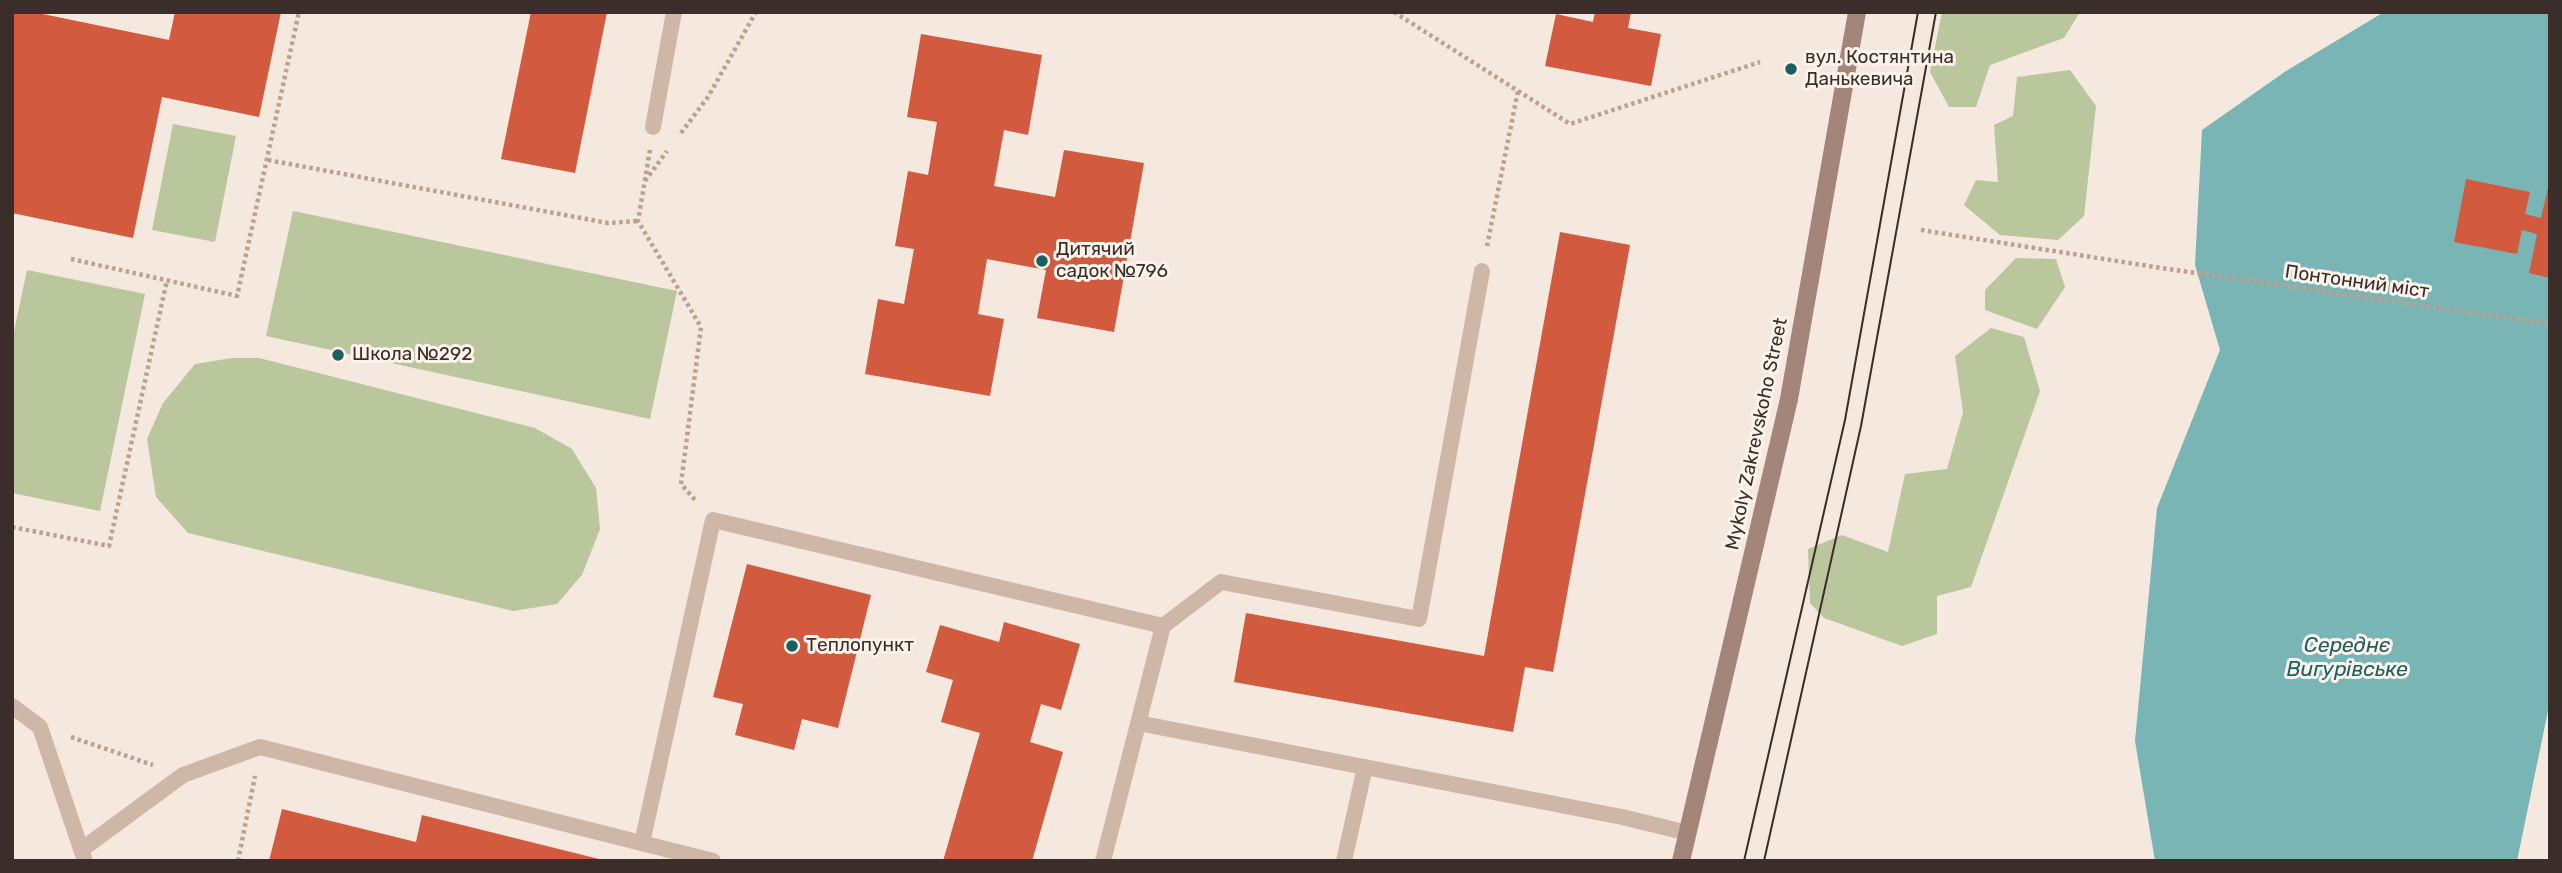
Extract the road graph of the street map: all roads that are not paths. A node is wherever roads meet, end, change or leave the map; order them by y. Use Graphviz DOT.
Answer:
graph roads {
  1 [pos="674,12"];
  2 [pos="1857,12"];
  3 [pos="653,127"];
  4 [pos="1482,271"];
  5 [pos="1163,626"];
  6 [pos="12,706"];
  7 [pos="1138,723"];
  8 [pos="1365,767"];
  9 [pos="1688,833"];
  10 [pos="642,843"];
  11 [pos="83,856"];
  12 [pos="713,861"];
  13 [pos="1103,861"];
  14 [pos="1344,861"];
  15 [pos="1681,861"];
  1 -- 3 [label="lane"];
  2 -- 9 [label="street, Mykoly Zakrevskoho Street"];
  4 -- 5 [label="lane"];
  5 -- 7 [label="lane"];
  5 -- 10 [label="lane"];
  6 -- 11 [label="lane"];
  7 -- 8 [label="lane"];
  7 -- 13 [label="lane"];
  8 -- 9 [label="lane"];
  8 -- 14 [label="lane"];
  9 -- 15 [label="street, Mykoly Zakrevskoho Street"];
  10 -- 11 [label="lane"];
  10 -- 12 [label="lane"];
}
